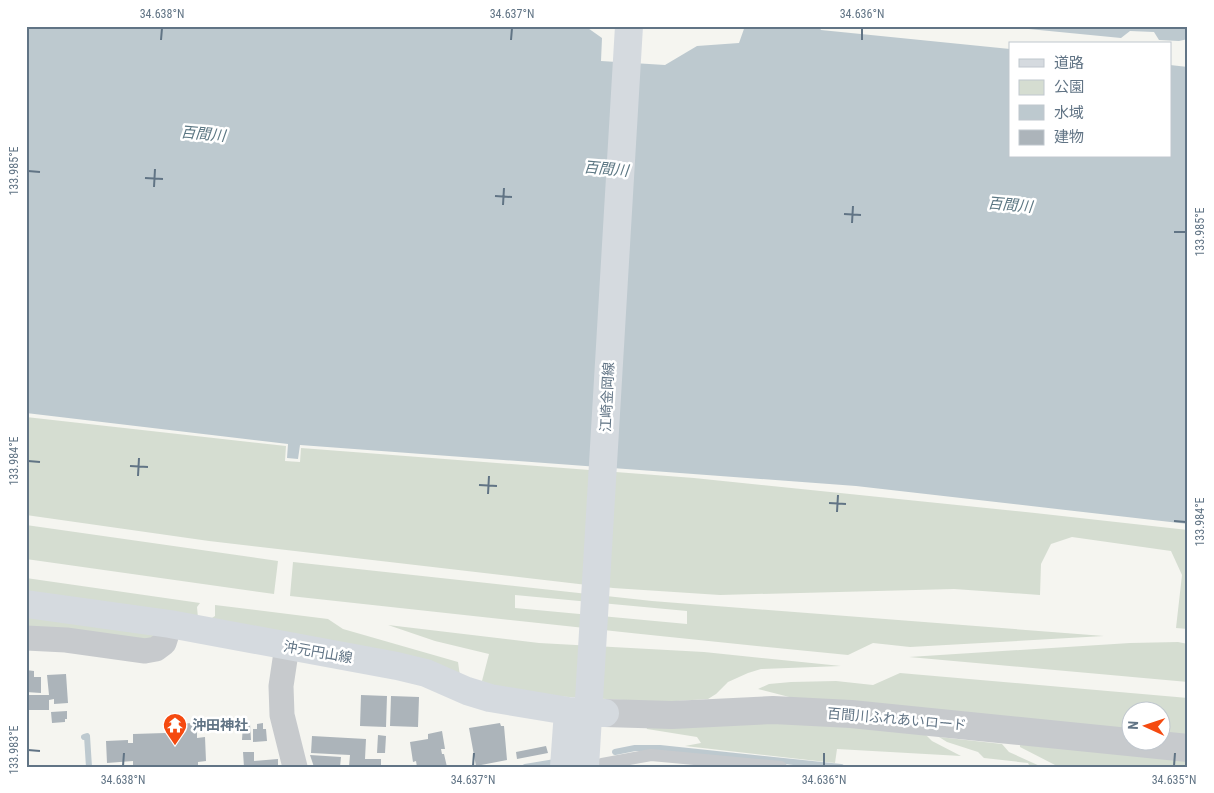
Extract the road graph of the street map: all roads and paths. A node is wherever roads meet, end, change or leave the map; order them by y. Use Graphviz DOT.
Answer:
graph roads {
  1 [pos="629,26"];
  2 [pos="26,604"];
  3 [pos="170,624"];
  4 [pos="26,638"];
  5 [pos="287,646"];
  6 [pos="568,711"];
  7 [pos="605,713"];
  8 [pos="1188,748"];
  9 [pos="596,766"];
  10 [pos="295,767"];
  11 [pos="564,767"];
  12 [pos="781,767"];
  1 -- 9 [label="main road, 江崎金岡線"];
  2 -- 3 [label="main road, 沖元円山線"];
  3 -- 4 [label="street"];
  3 -- 5 [label="main road, 沖元円山線"];
  5 -- 6 [label="main road, 沖元円山線"];
  5 -- 10 [label="street"];
  6 -- 7 [label="main road, 沖元円山線"];
  6 -- 11 [label="main road"];
  7 -- 8 [label="street, 百間川ふれあいロード"];
  7 -- 9 [label="main road"];
  9 -- 12 [label="lane"];
}
